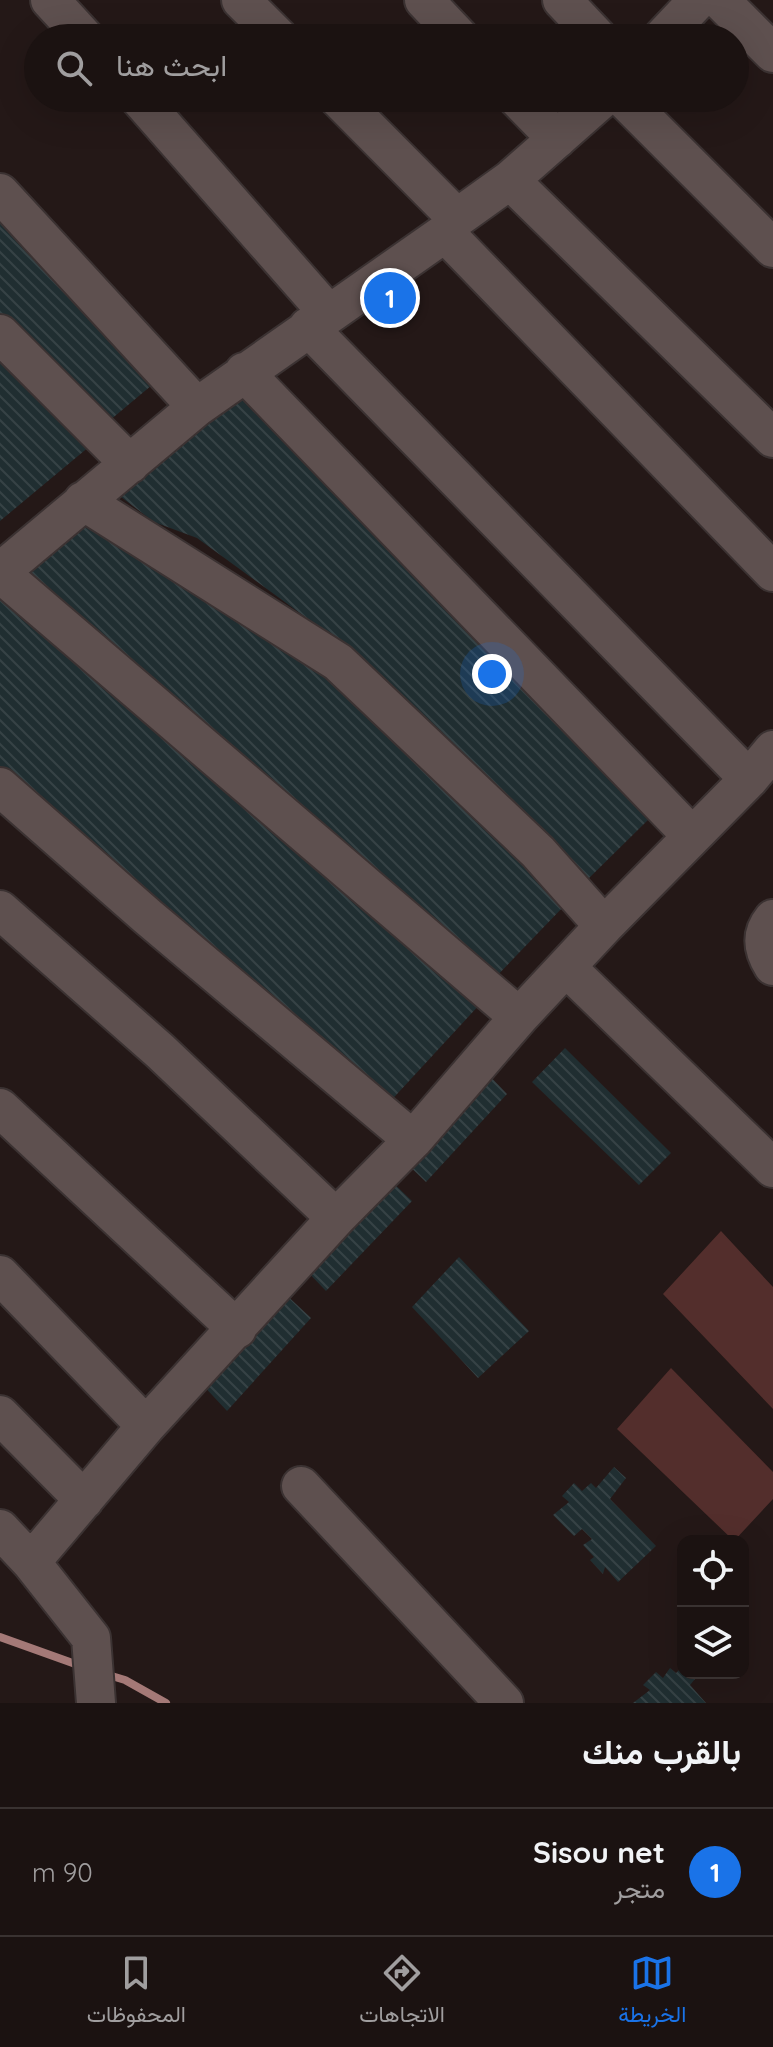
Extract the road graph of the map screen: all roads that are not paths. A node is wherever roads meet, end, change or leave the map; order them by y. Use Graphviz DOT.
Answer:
graph roads {
  1 [pos="50,0"];
  2 [pos="241,0"];
  3 [pos="424,0"];
  4 [pos="562,0"];
  5 [pos="688,10"];
  6 [pos="72,24"];
  7 [pos="265,24"];
  8 [pos="447,24"];
  9 [pos="585,24"];
  10 [pos="716,24"];
  11 [pos="749,41"];
  12 [pos="773,53"];
  13 [pos="150,112"];
  14 [pos="350,112"];
  15 [pos="531,112"];
  16 [pos="587,112"];
  17 [pos="637,112"];
  18 [pos="557,139"];
  19 [pos="510,180"];
  20 [pos="0,193"];
  21 [pos="451,225"];
  22 [pos="773,248"];
  23 [pos="318,320"];
  24 [pos="0,334"];
  25 [pos="244,372"];
  26 [pos="197,407"];
  27 [pos="773,438"];
  28 [pos="130,464"];
  29 [pos="83,501"];
  30 [pos="773,572"];
  31 [pos="0,573"];
  32 [pos="773,750"];
  33 [pos="749,779"];
  34 [pos="0,787"];
  35 [pos="692,836"];
  36 [pos="0,910"];
  37 [pos="773,919"];
  38 [pos="604,926"];
  39 [pos="773,966"];
  40 [pos="567,968"];
  41 [pos="519,1017"];
  42 [pos="0,1108"];
  43 [pos="413,1140"];
  44 [pos="773,1168"];
  45 [pos="336,1218"];
  46 [pos="0,1275"];
  47 [pos="237,1329"];
  48 [pos="0,1415"];
  49 [pos="146,1426"];
  50 [pos="301,1486"];
  51 [pos="84,1500"];
  52 [pos="0,1529"];
  53 [pos="31,1562"];
  54 [pos="96,1703"];
  55 [pos="504,1703"];
  1 -- 6 [label="street"];
  2 -- 7 [label="street"];
  3 -- 8 [label="street"];
  4 -- 9 [label="street"];
  5 -- 10 [label="street"];
  11 -- 12 [label="street"];
  13 -- 23 [label="street"];
  14 -- 21 [label="street"];
  15 -- 18 [label="street"];
  16 -- 18 [label="street"];
  17 -- 22 [label="street"];
  18 -- 19 [label="street"];
  19 -- 21 [label="street"];
  19 -- 27 [label="street"];
  20 -- 26 [label="street"];
  21 -- 23 [label="street"];
  21 -- 30 [label="street"];
  23 -- 25 [label="street"];
  23 -- 33 [label="street"];
  24 -- 28 [label="street"];
  25 -- 26 [label="street"];
  25 -- 35 [label="street"];
  26 -- 28 [label="street"];
  28 -- 29 [label="street"];
  29 -- 31 [label="street"];
  29 -- 38 [label="street"];
  31 -- 41 [label="street"];
  32 -- 33 [label="street"];
  33 -- 35 [label="street"];
  34 -- 43 [label="street"];
  35 -- 38 [label="street"];
  36 -- 45 [label="street"];
  37 -- 39 [label="street"];
  38 -- 40 [label="street"];
  40 -- 41 [label="street"];
  40 -- 44 [label="street"];
  41 -- 43 [label="street"];
  42 -- 47 [label="street"];
  43 -- 45 [label="street"];
  45 -- 47 [label="street"];
  46 -- 49 [label="street"];
  47 -- 49 [label="street"];
  48 -- 51 [label="street"];
  49 -- 51 [label="street"];
  50 -- 55 [label="street"];
  51 -- 53 [label="street"];
  52 -- 53 [label="street"];
  53 -- 54 [label="street"];
}
